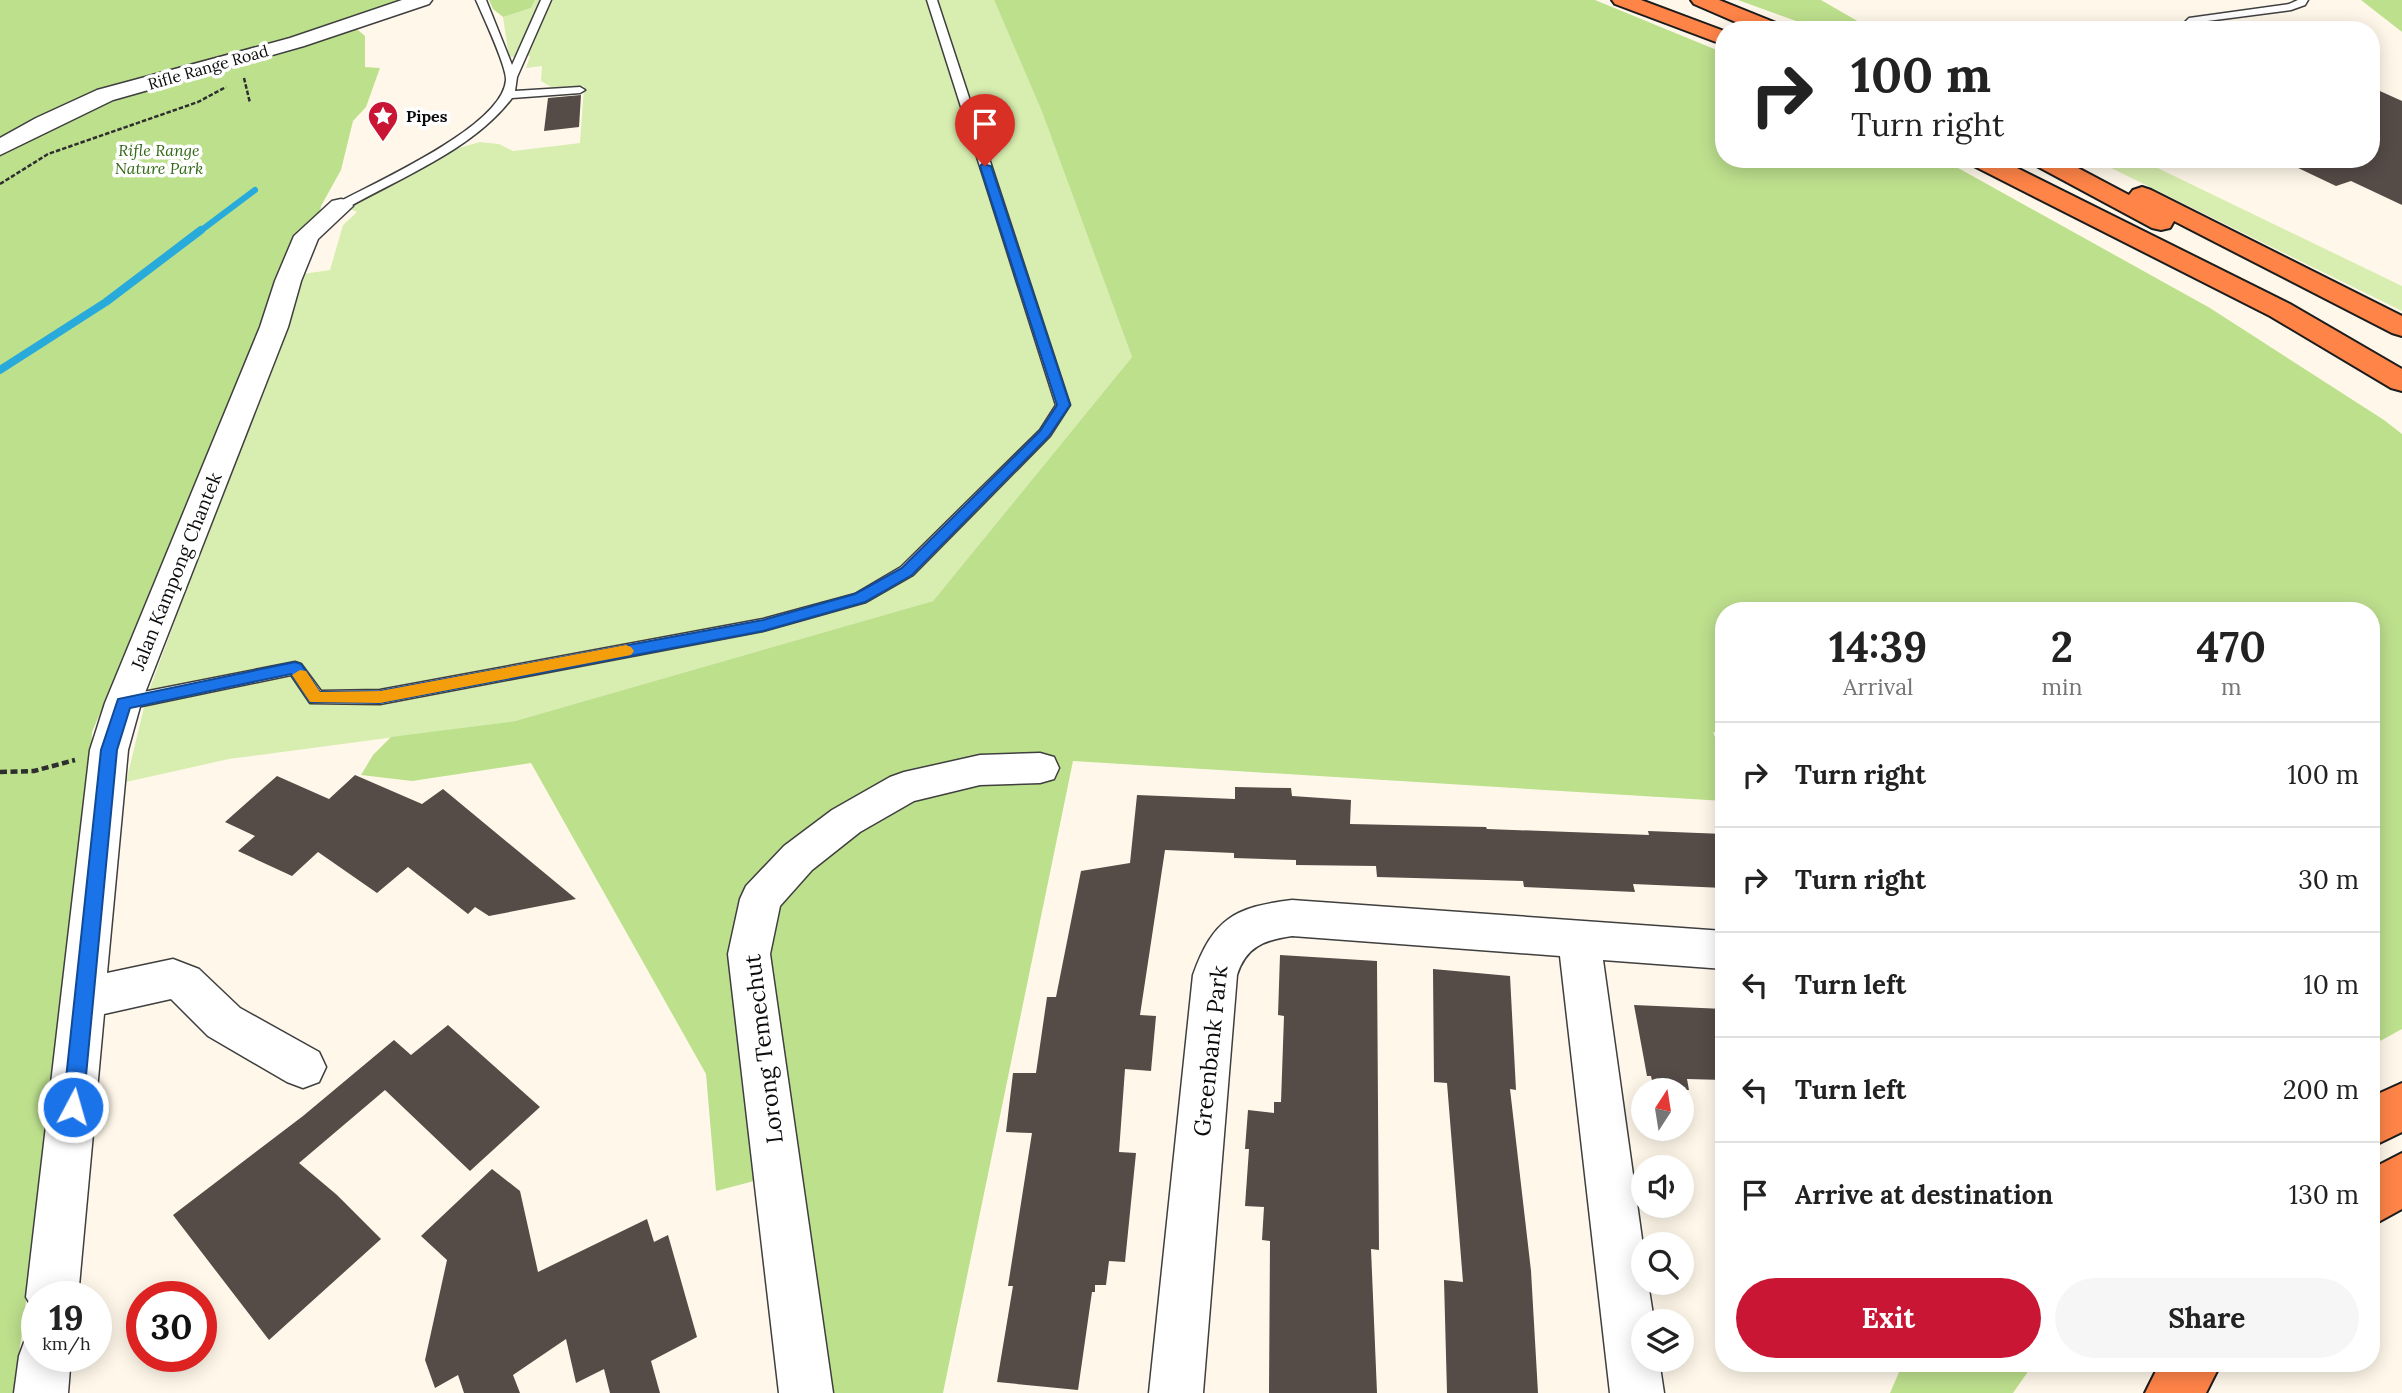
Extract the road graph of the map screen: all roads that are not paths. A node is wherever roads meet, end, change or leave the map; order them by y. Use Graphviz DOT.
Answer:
graph roads {
  1 [pos="422,0"];
  2 [pos="481,0"];
  3 [pos="546,0"];
  4 [pos="932,0"];
  5 [pos="1622,0"];
  6 [pos="1701,0"];
  7 [pos="2303,0"];
  8 [pos="1751,21"];
  9 [pos="2189,21"];
  10 [pos="1715,36"];
  11 [pos="512,77"];
  12 [pos="580,90"];
  13 [pos="509,95"];
  14 [pos="0,148"];
  15 [pos="1997,168"];
  16 [pos="2059,168"];
  17 [pos="2087,168"];
  18 [pos="341,206"];
  19 [pos="2185,263"];
  20 [pos="2402,327"];
  21 [pos="2402,352"];
  22 [pos="2402,382"];
  23 [pos="2402,407"];
  24 [pos="123,703"];
  25 [pos="1040,768"];
  26 [pos="1579,940"];
  27 [pos="1715,949"];
  28 [pos="85,998"];
  29 [pos="303,1067"];
  30 [pos="2402,1106"];
  31 [pos="2380,1119"];
  32 [pos="2402,1178"];
  33 [pos="2380,1194"];
  34 [pos="54,1281"];
  35 [pos="43,1372"];
  36 [pos="2187,1372"];
  37 [pos="41,1393"];
  38 [pos="806,1393"];
  39 [pos="1177,1393"];
  40 [pos="1637,1393"];
  41 [pos="2173,1393"];
  1 -- 14 [label="street, Rifle Range Road"];
  2 -- 11 [label="lane"];
  3 -- 11 [label="lane"];
  4 -- 24 [label="lane"];
  5 -- 10 [label="highway"];
  6 -- 8 [label="highway"];
  7 -- 9 [label="lane"];
  11 -- 13 [label="lane"];
  12 -- 13 [label="lane"];
  13 -- 18 [label="lane"];
  15 -- 19 [label="highway"];
  16 -- 21 [label="highway"];
  17 -- 20 [label="highway"];
  18 -- 24 [label="street, Jalan Kampong Chantek"];
  19 -- 22 [label="highway"];
  19 -- 23 [label="highway"];
  24 -- 28 [label="street, Jalan Kampong Chantek"];
  25 -- 38 [label="street, Lorong Temechut"];
  26 -- 27 [label="street, Greenbank Park"];
  26 -- 39 [label="street, Greenbank Park"];
  26 -- 40 [label="street"];
  28 -- 29 [label="street"];
  28 -- 34 [label="street, Jalan Kampong Chantek"];
  30 -- 31 [label="highway"];
  32 -- 33 [label="highway"];
  35 -- 37 [label="street"];
  36 -- 41 [label="highway"];
}
